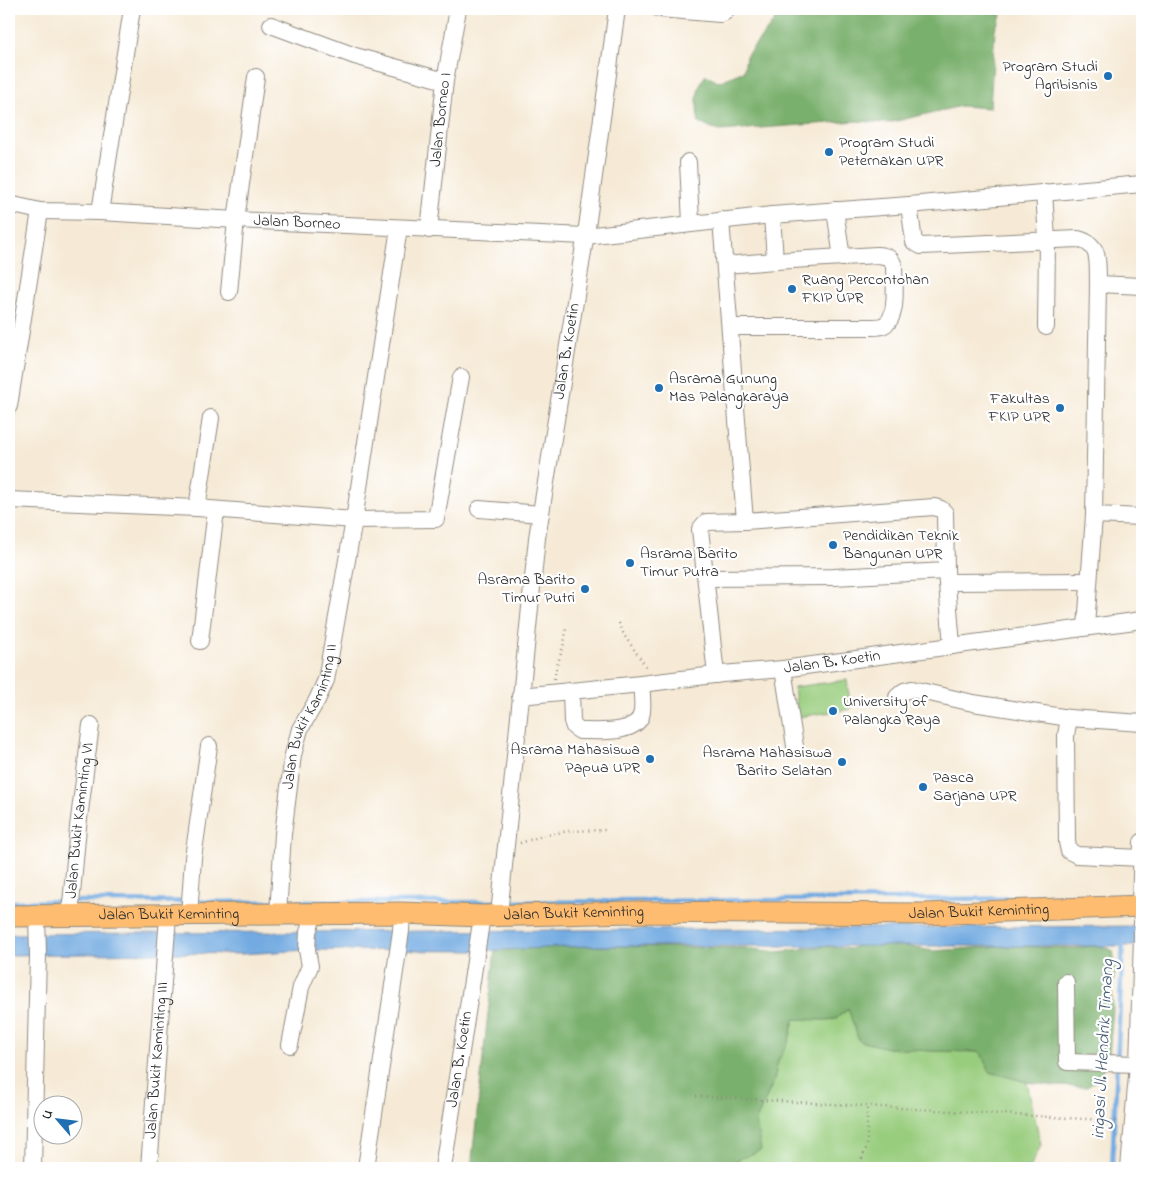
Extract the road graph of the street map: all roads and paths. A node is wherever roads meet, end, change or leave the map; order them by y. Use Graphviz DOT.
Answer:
graph roads {
  1 [pos="132,9"];
  2 [pos="458,9"];
  3 [pos="617,9"];
  4 [pos="659,9"];
  5 [pos="726,9"];
  6 [pos="271,25"];
  7 [pos="256,76"];
  8 [pos="445,81"];
  9 [pos="688,162"];
  10 [pos="1142,184"];
  11 [pos="1044,192"];
  12 [pos="9,204"];
  13 [pos="909,205"];
  14 [pos="834,210"];
  15 [pos="40,211"];
  16 [pos="100,212"];
  17 [pos="772,215"];
  18 [pos="236,220"];
  19 [pos="721,220"];
  20 [pos="692,223"];
  21 [pos="399,228"];
  22 [pos="430,230"];
  23 [pos="585,236"];
  24 [pos="1047,240"];
  25 [pos="842,258"];
  26 [pos="775,261"];
  27 [pos="725,265"];
  28 [pos="1098,284"];
  29 [pos="1142,286"];
  30 [pos="229,292"];
  31 [pos="731,327"];
  32 [pos="1046,327"];
  33 [pos="461,377"];
  34 [pos="9,406"];
  35 [pos="211,418"];
  36 [pos="9,500"];
  37 [pos="197,508"];
  38 [pos="479,509"];
  39 [pos="216,510"];
  40 [pos="541,514"];
  41 [pos="1094,515"];
  42 [pos="1142,517"];
  43 [pos="354,520"];
  44 [pos="745,521"];
  45 [pos="947,576"];
  46 [pos="706,578"];
  47 [pos="1089,581"];
  48 [pos="1142,620"];
  49 [pos="618,623"];
  50 [pos="1086,627"];
  51 [pos="566,628"];
  52 [pos="200,641"];
  53 [pos="952,646"];
  54 [pos="783,669"];
  55 [pos="716,675"];
  56 [pos="648,683"];
  57 [pos="563,692"];
  58 [pos="520,696"];
  59 [pos="897,697"];
  60 [pos="1069,718"];
  61 [pos="1142,723"];
  62 [pos="91,725"];
  63 [pos="209,746"];
  64 [pos="795,746"];
  65 [pos="607,830"];
  66 [pos="506,844"];
  67 [pos="1142,850"];
  68 [pos="1141,911"];
  69 [pos="278,914"];
  70 [pos="70,915"];
  71 [pos="9,916"];
  72 [pos="189,916"];
  73 [pos="488,920"];
  74 [pos="401,922"];
  75 [pos="311,923"];
  76 [pos="167,924"];
  77 [pos="37,925"];
  78 [pos="1142,937"];
  79 [pos="1066,982"];
  80 [pos="290,1045"];
  81 [pos="1124,1063"];
  82 [pos="696,1096"];
  83 [pos="867,1106"];
  84 [pos="1122,1121"];
  85 [pos="33,1168"];
  86 [pos="149,1168"];
  87 [pos="366,1168"];
  88 [pos="443,1168"];
  89 [pos="858,1168"];
  90 [pos="1130,1168"];
  1 -- 16 [label="street"];
  2 -- 8 [label="street, Jalan Borneo I"];
  3 -- 23 [label="street, Jalan B. Koetin"];
  4 -- 5 [label="street"];
  6 -- 8 [label="street"];
  7 -- 18 [label="street"];
  8 -- 22 [label="street, Jalan Borneo I"];
  9 -- 20 [label="street"];
  10 -- 11 [label="street, Jalan Borneo"];
  11 -- 13 [label="street, Jalan Borneo"];
  11 -- 24 [label="street"];
  12 -- 15 [label="street, Jalan Borneo"];
  13 -- 14 [label="street, Jalan Borneo"];
  13 -- 24 [label="street"];
  14 -- 17 [label="street, Jalan Borneo"];
  14 -- 25 [label="street"];
  15 -- 16 [label="street, Jalan Borneo"];
  15 -- 34 [label="street"];
  16 -- 18 [label="street, Jalan Borneo"];
  17 -- 19 [label="street, Jalan Borneo"];
  17 -- 26 [label="street"];
  18 -- 21 [label="street, Jalan Borneo"];
  18 -- 30 [label="street"];
  19 -- 20 [label="street, Jalan Borneo"];
  19 -- 27 [label="street"];
  20 -- 23 [label="street, Jalan Borneo"];
  21 -- 22 [label="street, Jalan Borneo"];
  21 -- 43 [label="street, Jalan Bukit Kaminting II"];
  22 -- 23 [label="street, Jalan Borneo"];
  23 -- 40 [label="street, Jalan B. Koetin"];
  24 -- 28 [label="street"];
  24 -- 32 [label="street"];
  25 -- 26 [label="street"];
  25 -- 31 [label="street"];
  26 -- 27 [label="street"];
  27 -- 31 [label="street"];
  28 -- 29 [label="street"];
  28 -- 41 [label="street"];
  31 -- 44 [label="street"];
  33 -- 43 [label="street"];
  35 -- 37 [label="street"];
  36 -- 37 [label="street"];
  37 -- 39 [label="street"];
  38 -- 40 [label="street"];
  39 -- 43 [label="street"];
  39 -- 52 [label="street"];
  40 -- 58 [label="street, Jalan B. Koetin"];
  41 -- 42 [label="street"];
  41 -- 47 [label="street"];
  43 -- 69 [label="street, Jalan Bukit Kaminting II"];
  44 -- 45 [label="street"];
  44 -- 46 [label="street"];
  45 -- 46 [label="street"];
  45 -- 47 [label="street"];
  45 -- 53 [label="street"];
  46 -- 55 [label="street"];
  47 -- 50 [label="street"];
  48 -- 50 [label="street, Jalan B. Koetin"];
  49 -- 56 [label="path"];
  50 -- 53 [label="street, Jalan B. Koetin"];
  51 -- 57 [label="path"];
  53 -- 54 [label="street, Jalan B. Koetin"];
  54 -- 55 [label="street, Jalan B. Koetin"];
  54 -- 64 [label="street"];
  55 -- 56 [label="street, Jalan B. Koetin"];
  56 -- 57 [label="street, Jalan B. Koetin"];
  56 -- 57 [label="street"];
  57 -- 58 [label="street, Jalan B. Koetin"];
  58 -- 66 [label="street, Jalan B. Koetin"];
  59 -- 60 [label="street"];
  60 -- 61 [label="street"];
  60 -- 67 [label="street"];
  62 -- 70 [label="street, Jalan Bukit Kaminting VI"];
  63 -- 72 [label="street"];
  65 -- 66 [label="path"];
  66 -- 73 [label="street, Jalan B. Koetin"];
  67 -- 68 [label="street"];
  68 -- 73 [label="main road, Jalan Bukit Keminting"];
  68 -- 78 [label="street"];
  69 -- 72 [label="main road, Jalan Bukit Keminting"];
  69 -- 75 [label="main road, Jalan Bukit Keminting"];
  70 -- 76 [label="main road, Jalan Bukit Keminting"];
  70 -- 77 [label="main road, Jalan Bukit Keminting"];
  71 -- 77 [label="main road, Jalan Bukit Keminting"];
  72 -- 76 [label="main road, Jalan Bukit Keminting"];
  73 -- 74 [label="main road, Jalan Bukit Keminting"];
  73 -- 88 [label="street, Jalan B. Koetin"];
  74 -- 75 [label="main road, Jalan Bukit Keminting"];
  74 -- 87 [label="street"];
  75 -- 80 [label="street"];
  76 -- 86 [label="street, Jalan Bukit Kaminting III"];
  77 -- 85 [label="street"];
  78 -- 81 [label="street"];
  79 -- 81 [label="street"];
  81 -- 90 [label="street"];
  82 -- 83 [label="path"];
  83 -- 84 [label="path"];
  83 -- 89 [label="path"];
}
